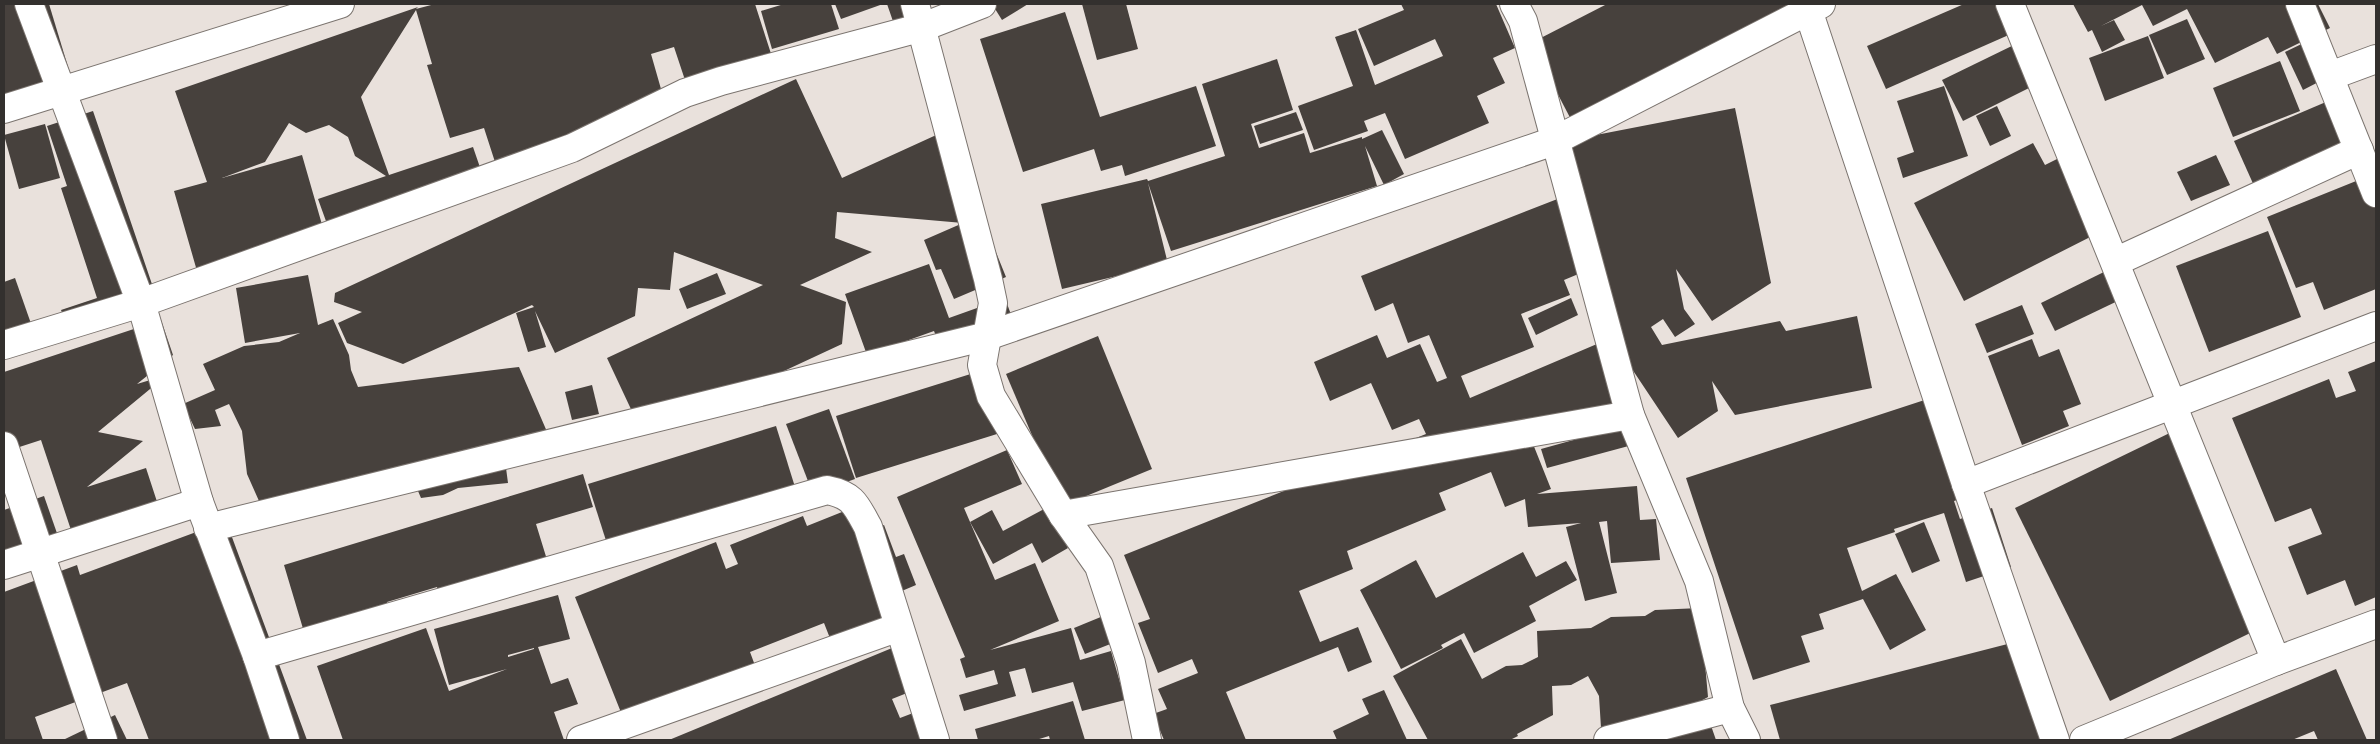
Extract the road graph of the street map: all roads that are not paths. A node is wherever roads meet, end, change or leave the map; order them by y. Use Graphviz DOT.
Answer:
graph roads {
  1 [pos="29,4"];
  2 [pos="340,4"];
  3 [pos="982,4"];
  4 [pos="1514,4"];
  5 [pos="2010,4"];
  6 [pos="2300,4"];
  7 [pos="1812,5"];
  8 [pos="286,11"];
  9 [pos="919,15"];
  10 [pos="2376,59"];
  11 [pos="2330,76"];
  12 [pos="62,92"];
  13 [pos="4,109"];
  14 [pos="1554,141"];
  15 [pos="2359,150"];
  16 [pos="2376,193"];
  17 [pos="2114,262"];
  18 [pos="141,303"];
  19 [pos="2376,326"];
  20 [pos="987,336"];
  21 [pos="4,345"];
  22 [pos="2171,403"];
  23 [pos="1630,415"];
  24 [pos="4,446"];
  25 [pos="1966,484"];
  26 [pos="199,502"];
  27 [pos="1063,515"];
  28 [pos="208,528"];
  29 [pos="38,554"];
  30 [pos="4,566"];
  31 [pos="2376,624"];
  32 [pos="899,627"];
  33 [pos="257,656"];
  34 [pos="2276,661"];
  35 [pos="1730,708"];
  36 [pos="103,740"];
  37 [pos="285,740"];
  38 [pos="581,740"];
  39 [pos="935,740"];
  40 [pos="1146,740"];
  41 [pos="1608,740"];
  42 [pos="1746,740"];
  43 [pos="2055,740"];
  44 [pos="2084,740"];
  1 -- 12 [label="street"];
  2 -- 8 [label="street"];
  3 -- 9 [label="street"];
  4 -- 14 [label="street"];
  5 -- 17 [label="street"];
  6 -- 11 [label="street"];
  7 -- 14 [label="street"];
  7 -- 25 [label="street"];
  8 -- 12 [label="street"];
  9 -- 18 [label="street"];
  9 -- 20 [label="street"];
  10 -- 11 [label="street"];
  11 -- 15 [label="street"];
  12 -- 13 [label="street"];
  12 -- 18 [label="street"];
  14 -- 20 [label="street"];
  14 -- 23 [label="street"];
  15 -- 16 [label="street"];
  15 -- 17 [label="street"];
  17 -- 22 [label="street"];
  18 -- 21 [label="street"];
  18 -- 26 [label="street"];
  19 -- 22 [label="street"];
  20 -- 27 [label="street"];
  20 -- 28 [label="street"];
  22 -- 25 [label="street"];
  22 -- 34 [label="street"];
  23 -- 27 [label="street"];
  23 -- 35 [label="street"];
  24 -- 29 [label="street"];
  25 -- 43 [label="street"];
  26 -- 28 [label="street"];
  26 -- 29 [label="street"];
  27 -- 40 [label="street"];
  28 -- 33 [label="street"];
  29 -- 30 [label="street"];
  29 -- 36 [label="street"];
  31 -- 34 [label="street"];
  32 -- 33 [label="street"];
  32 -- 38 [label="street"];
  32 -- 39 [label="street"];
  33 -- 37 [label="street"];
  34 -- 44 [label="street"];
  35 -- 41 [label="street"];
  35 -- 42 [label="street"];
}
